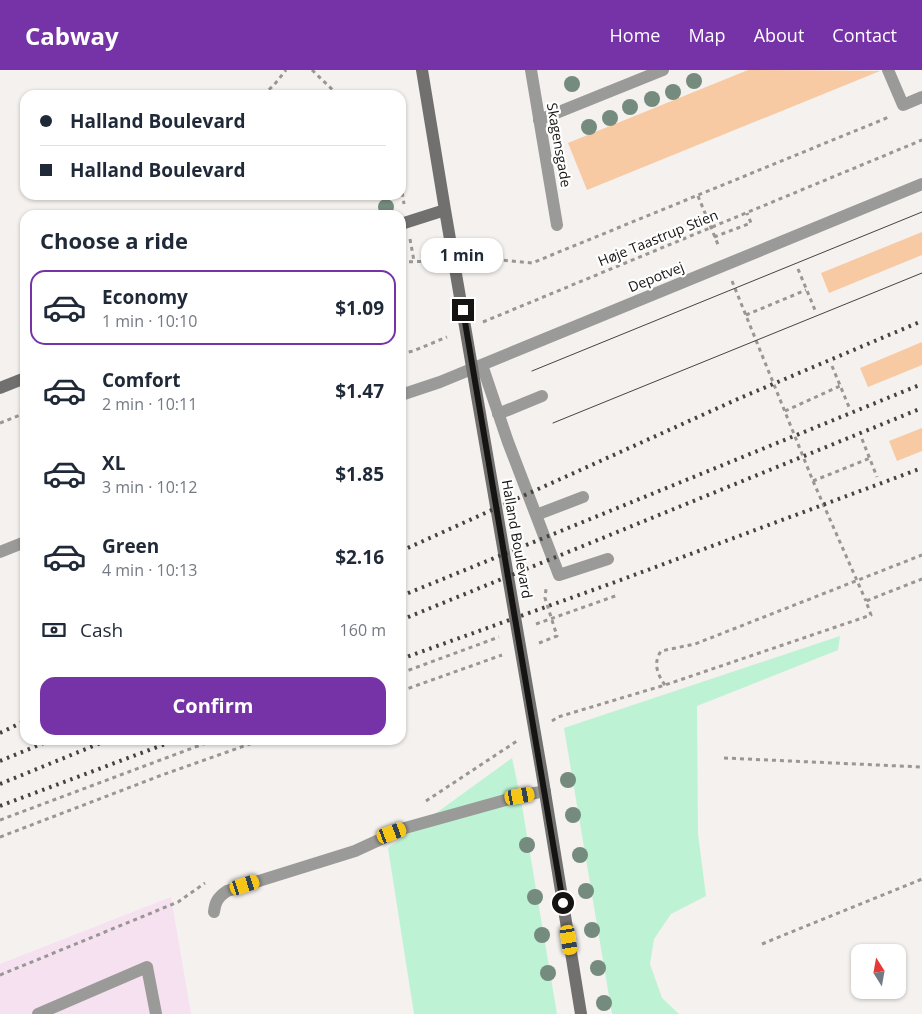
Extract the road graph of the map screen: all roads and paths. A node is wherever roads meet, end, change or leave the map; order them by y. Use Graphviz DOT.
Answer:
graph roads {
  1 [pos="286,70"];
  2 [pos="312,70"];
  3 [pos="422,70"];
  4 [pos="531,70"];
  5 [pos="663,70"];
  6 [pos="888,70"];
  7 [pos="268,90"];
  8 [pos="333,90"];
  9 [pos="922,97"];
  10 [pos="903,105"];
  11 [pos="539,120"];
  12 [pos="922,140"];
  13 [pos="922,184"];
  14 [pos="698,196"];
  15 [pos="445,210"];
  16 [pos="746,213"];
  17 [pos="406,222"];
  18 [pos="557,225"];
  19 [pos="714,237"];
  20 [pos="721,254"];
  21 [pos="414,261"];
  22 [pos="454,261"];
  23 [pos="406,262"];
  24 [pos="798,270"];
  25 [pos="732,280"];
  26 [pos="806,290"];
  27 [pos="814,310"];
  28 [pos="746,315"];
  29 [pos="476,325"];
  30 [pos="449,336"];
  31 [pos="406,353"];
  32 [pos="482,365"];
  33 [pos="832,366"];
  34 [pos="20,380"];
  35 [pos="840,386"];
  36 [pos="0,388"];
  37 [pos="406,393"];
  38 [pos="542,396"];
  39 [pos="849,407"];
  40 [pos="785,411"];
  41 [pos="498,414"];
  42 [pos="20,415"];
  43 [pos="0,423"];
  44 [pos="862,439"];
  45 [pos="870,458"];
  46 [pos="877,478"];
  47 [pos="813,481"];
  48 [pos="583,497"];
  49 [pos="536,515"];
  50 [pos="20,544"];
  51 [pos="0,552"];
  52 [pos="922,555"];
  53 [pos="608,559"];
  54 [pos="922,580"];
  55 [pos="866,601"];
  56 [pos="665,685"];
  57 [pos="549,722"];
  58 [pos="524,737"];
  59 [pos="201,745"];
  60 [pos="246,745"];
  61 [pos="724,758"];
  62 [pos="922,767"];
  63 [pos="545,791"];
  64 [pos="421,803"];
  65 [pos="0,820"];
  66 [pos="0,837"];
  67 [pos="922,879"];
  68 [pos="211,880"];
  69 [pos="214,912"];
  70 [pos="762,944"];
  71 [pos="0,975"];
  72 [pos="38,1014"];
  73 [pos="156,1014"];
  74 [pos="581,1014"];
  1 -- 7 [label="path"];
  2 -- 8 [label="path"];
  3 -- 15 [label="street, Halland Boulevard"];
  4 -- 11 [label="street, Skagensgade"];
  5 -- 11 [label="street"];
  6 -- 10 [label="street"];
  9 -- 10 [label="street"];
  10 -- 14 [label="path"];
  11 -- 18 [label="street, Skagensgade"];
  12 -- 16 [label="path, Høje Taastrup Stien"];
  13 -- 32 [label="street, Depotvej"];
  14 -- 19 [label="path"];
  14 -- 22 [label="path"];
  15 -- 17 [label="street"];
  15 -- 22 [label="street, Halland Boulevard"];
  16 -- 19 [label="path"];
  16 -- 29 [label="path, Høje Taastrup Stien"];
  19 -- 20 [label="path"];
  21 -- 23 [label="path"];
  22 -- 63 [label="street, Halland Boulevard"];
  24 -- 26 [label="path"];
  25 -- 28 [label="path"];
  26 -- 27 [label="path"];
  26 -- 28 [label="path"];
  28 -- 40 [label="path"];
  30 -- 31 [label="path"];
  32 -- 37 [label="street, Depotvej"];
  32 -- 41 [label="street"];
  33 -- 35 [label="path"];
  34 -- 36 [label="street"];
  35 -- 39 [label="path"];
  35 -- 40 [label="path"];
  38 -- 41 [label="street"];
  40 -- 47 [label="path"];
  41 -- 49 [label="street"];
  42 -- 43 [label="path"];
  44 -- 45 [label="path"];
  45 -- 46 [label="path"];
  45 -- 47 [label="path"];
  47 -- 55 [label="path"];
  48 -- 49 [label="street"];
  49 -- 53 [label="street"];
  50 -- 51 [label="street"];
  52 -- 56 [label="path"];
  54 -- 55 [label="path"];
  55 -- 56 [label="path"];
  56 -- 57 [label="path"];
  58 -- 64 [label="path"];
  59 -- 65 [label="path"];
  60 -- 66 [label="path"];
  61 -- 62 [label="path"];
  63 -- 69 [label="street"];
  63 -- 74 [label="street, Halland Boulevard"];
  67 -- 70 [label="path"];
  68 -- 71 [label="path"];
  72 -- 73 [label="street"];
}
